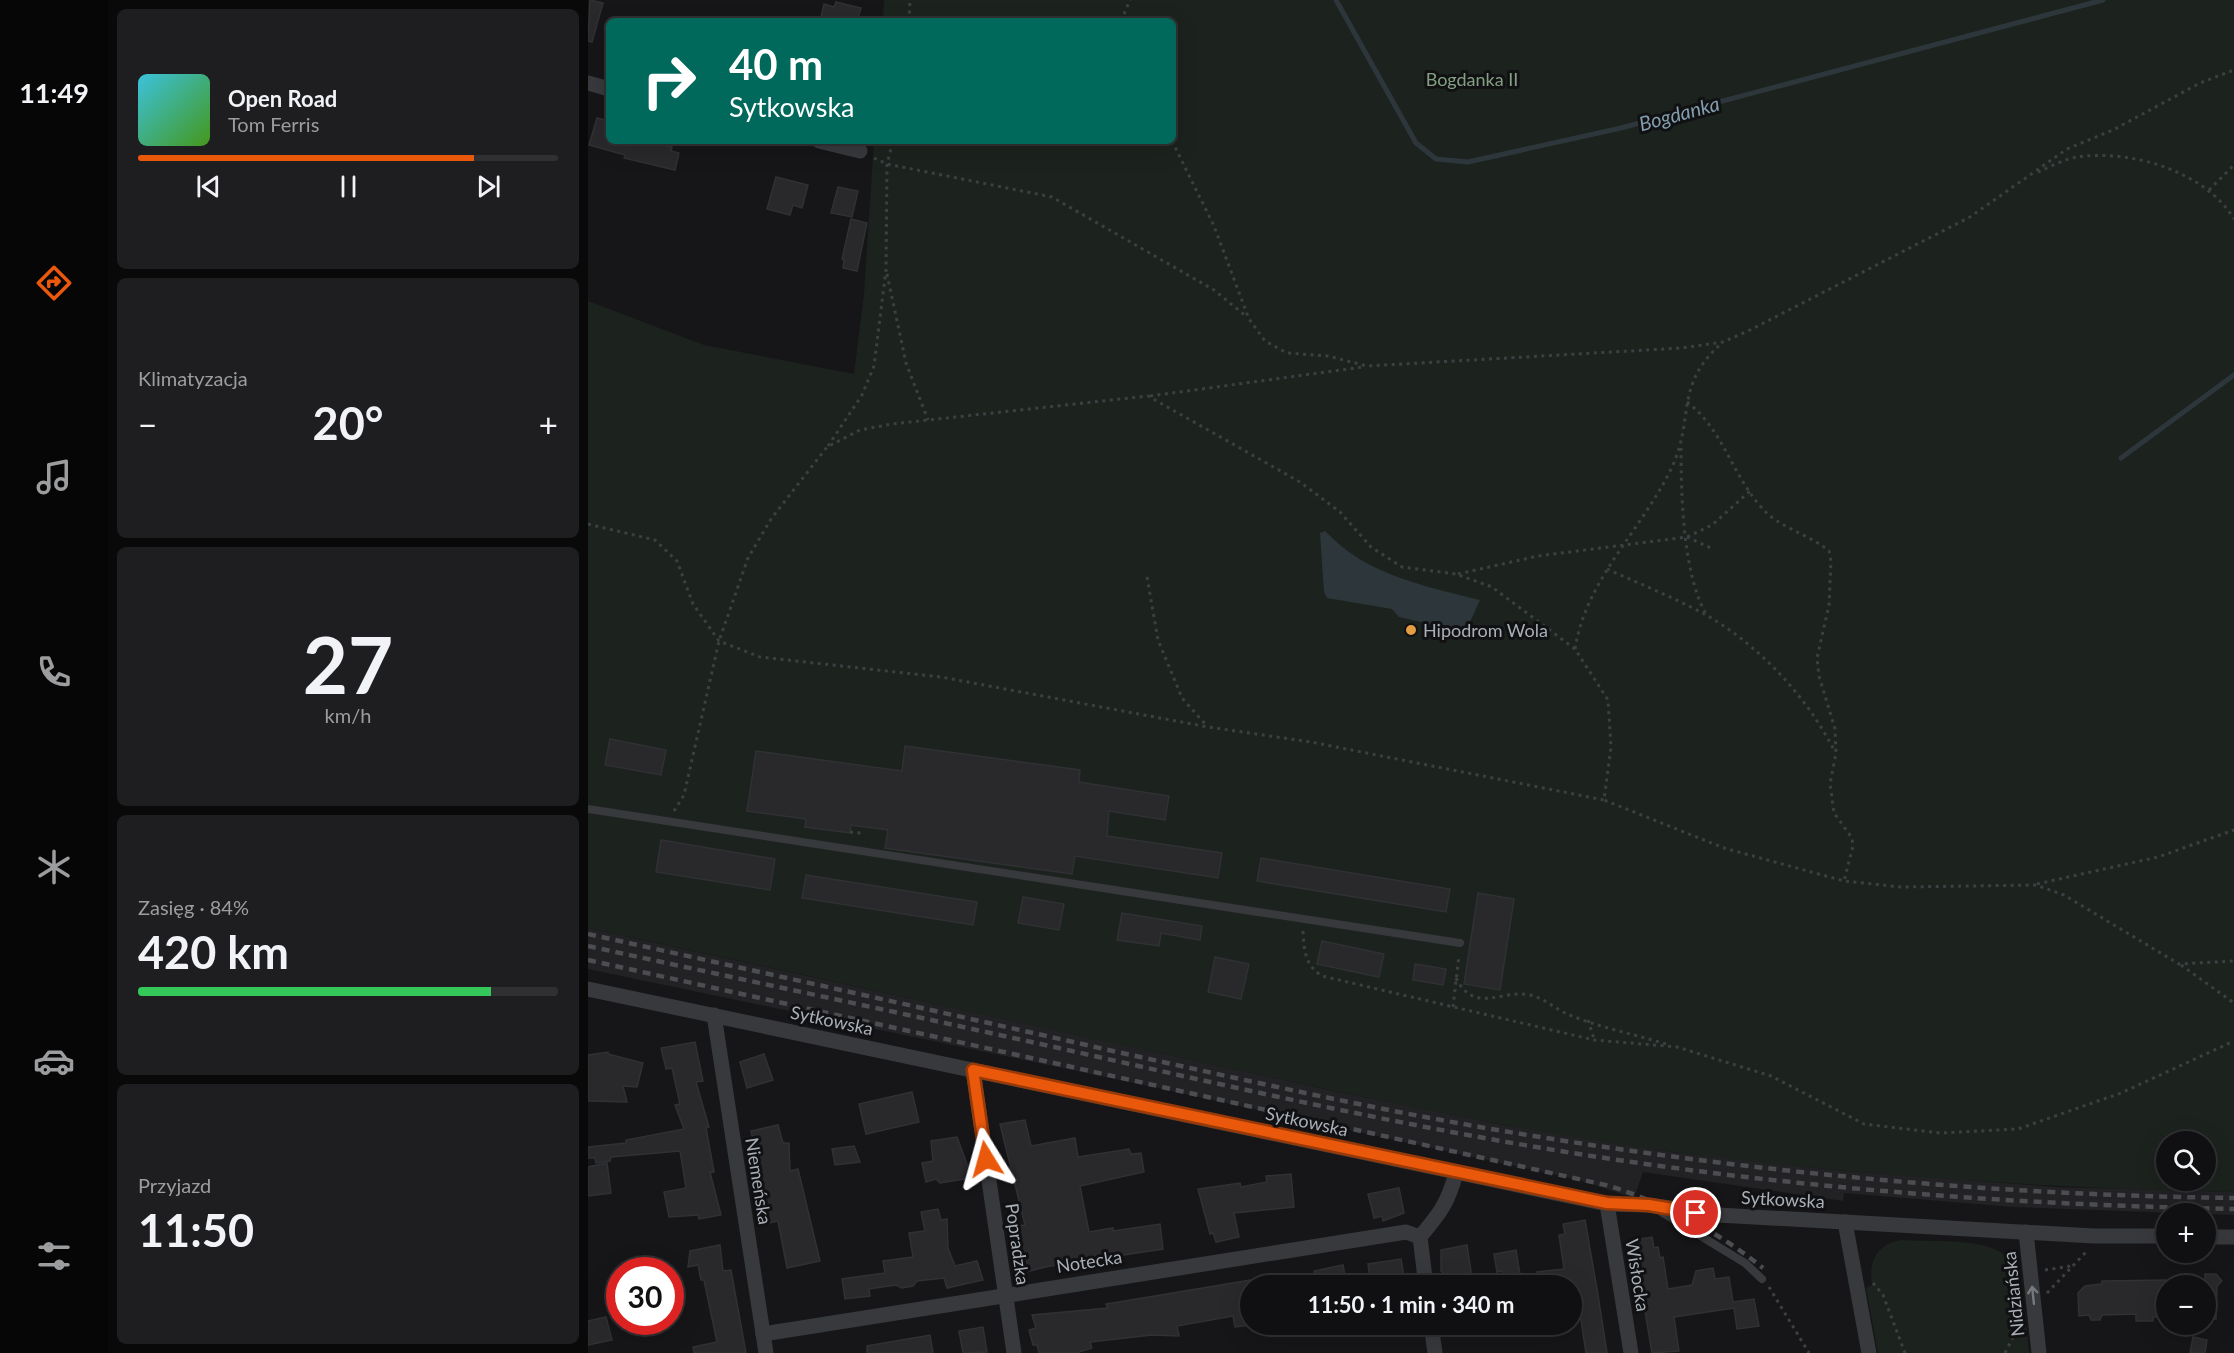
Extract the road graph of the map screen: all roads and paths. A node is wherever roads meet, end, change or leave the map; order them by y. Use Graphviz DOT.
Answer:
graph roads {
  1 [pos="910,0"];
  2 [pos="1130,0"];
  3 [pos="909,18"];
  4 [pos="1122,18"];
  5 [pos="2234,70"];
  6 [pos="588,83"];
  7 [pos="606,88"];
  8 [pos="831,144"];
  9 [pos="892,144"];
  10 [pos="1173,144"];
  11 [pos="860,151"];
  12 [pos="887,164"];
  13 [pos="2234,165"];
  14 [pos="2033,174"];
  15 [pos="2209,190"];
  16 [pos="2234,219"];
  17 [pos="886,270"];
  18 [pos="1249,319"];
  19 [pos="1723,342"];
  20 [pos="1367,366"];
  21 [pos="1148,396"];
  22 [pos="1687,402"];
  23 [pos="928,420"];
  24 [pos="1680,444"];
  25 [pos="827,447"];
  26 [pos="1750,491"];
  27 [pos="588,524"];
  28 [pos="1687,537"];
  29 [pos="1623,543"];
  30 [pos="1713,549"];
  31 [pos="1607,569"];
  32 [pos="1456,574"];
  33 [pos="1147,577"];
  34 [pos="1707,616"];
  35 [pos="719,641"];
  36 [pos="1575,649"];
  37 [pos="1208,727"];
  38 [pos="1836,753"];
  39 [pos="1605,800"];
  40 [pos="588,809"];
  41 [pos="669,820"];
  42 [pos="2234,830"];
  43 [pos="850,831"];
  44 [pos="861,833"];
  45 [pos="1844,881"];
  46 [pos="2036,885"];
  47 [pos="1303,918"];
  48 [pos="1460,943"];
  49 [pos="2234,961"];
  50 [pos="2179,964"];
  51 [pos="1456,978"];
  52 [pos="588,989"];
  53 [pos="2234,1003"];
  54 [pos="1453,1007"];
  55 [pos="714,1015"];
  56 [pos="1588,1020"];
  57 [pos="1594,1040"];
  58 [pos="2234,1041"];
  59 [pos="1677,1047"];
  60 [pos="973,1070"];
  61 [pos="1456,1173"];
  62 [pos="1607,1203"];
  63 [pos="1649,1205"];
  64 [pos="1845,1222"];
  65 [pos="2026,1232"];
  66 [pos="2156,1236"];
  67 [pos="1420,1237"];
  68 [pos="2216,1237"];
  69 [pos="2234,1237"];
  70 [pos="2091,1247"];
  71 [pos="2073,1266"];
  72 [pos="2039,1273"];
  73 [pos="1425,1275"];
  74 [pos="1868,1277"];
  75 [pos="1762,1279"];
  76 [pos="1006,1294"];
  77 [pos="2043,1298"];
  78 [pos="763,1334"];
  79 [pos="1433,1335"];
  80 [pos="766,1353"];
  81 [pos="1014,1353"];
  82 [pos="1435,1353"];
  83 [pos="1631,1353"];
  84 [pos="1809,1353"];
  85 [pos="1869,1353"];
  86 [pos="1905,1353"];
  87 [pos="2039,1353"];
  1 -- 3 [label="path"];
  2 -- 4 [label="path"];
  5 -- 14 [label="path"];
  6 -- 7 [label="street"];
  8 -- 11 [label="street"];
  9 -- 12 [label="path"];
  10 -- 18 [label="path"];
  11 -- 12 [label="path"];
  12 -- 17 [label="path"];
  12 -- 18 [label="path"];
  13 -- 15 [label="path"];
  14 -- 15 [label="path"];
  14 -- 19 [label="path"];
  15 -- 16 [label="path"];
  17 -- 23 [label="path"];
  17 -- 25 [label="path"];
  18 -- 20 [label="path"];
  19 -- 20 [label="path"];
  19 -- 22 [label="path"];
  20 -- 21 [label="path"];
  21 -- 23 [label="path"];
  21 -- 32 [label="path"];
  22 -- 24 [label="path"];
  22 -- 26 [label="path"];
  23 -- 25 [label="path"];
  24 -- 28 [label="path"];
  24 -- 29 [label="path"];
  25 -- 35 [label="path"];
  26 -- 28 [label="path"];
  26 -- 38 [label="path"];
  27 -- 35 [label="path"];
  28 -- 29 [label="path"];
  28 -- 30 [label="path"];
  28 -- 34 [label="path"];
  29 -- 31 [label="path"];
  29 -- 32 [label="path"];
  31 -- 34 [label="path"];
  31 -- 36 [label="path"];
  32 -- 36 [label="path"];
  33 -- 37 [label="path"];
  34 -- 38 [label="path"];
  35 -- 37 [label="path"];
  35 -- 41 [label="path"];
  36 -- 39 [label="path"];
  37 -- 39 [label="path"];
  38 -- 45 [label="path"];
  39 -- 45 [label="path"];
  40 -- 41 [label="lane"];
  41 -- 47 [label="lane"];
  42 -- 46 [label="path"];
  43 -- 44 [label="path"];
  45 -- 46 [label="path"];
  46 -- 50 [label="path"];
  47 -- 48 [label="lane"];
  47 -- 54 [label="path"];
  48 -- 51 [label="path"];
  49 -- 50 [label="path"];
  50 -- 53 [label="path"];
  51 -- 54 [label="path"];
  51 -- 56 [label="path"];
  52 -- 55 [label="street, Sytkowska"];
  54 -- 57 [label="path"];
  55 -- 60 [label="street, Sytkowska"];
  55 -- 78 [label="street, Niemeńska"];
  56 -- 57 [label="path"];
  56 -- 59 [label="path"];
  57 -- 59 [label="path"];
  58 -- 59 [label="path"];
  60 -- 61 [label="street, Sytkowska"];
  60 -- 76 [label="street, Popradzka"];
  61 -- 62 [label="street, Sytkowska"];
  61 -- 67 [label="street"];
  62 -- 63 [label="street, Sytkowska"];
  62 -- 83 [label="street, Wisłocka"];
  63 -- 64 [label="street, Sytkowska"];
  63 -- 75 [label="lane"];
  64 -- 65 [label="street, Sytkowska"];
  64 -- 85 [label="street"];
  65 -- 66 [label="street, Sytkowska"];
  87 -- 65 [label="street, Nidziańska, one-way"];
  67 -- 73 [label="street"];
  67 -- 76 [label="street, Notecka"];
  68 -- 69 [label="street"];
  70 -- 71 [label="path"];
  71 -- 72 [label="path"];
  71 -- 77 [label="path"];
  74 -- 86 [label="path"];
  75 -- 84 [label="path"];
  76 -- 78 [label="street, Notecka"];
  76 -- 81 [label="street, Popradzka"];
  78 -- 80 [label="street, Niemeńska"];
  79 -- 82 [label="street"];
}
